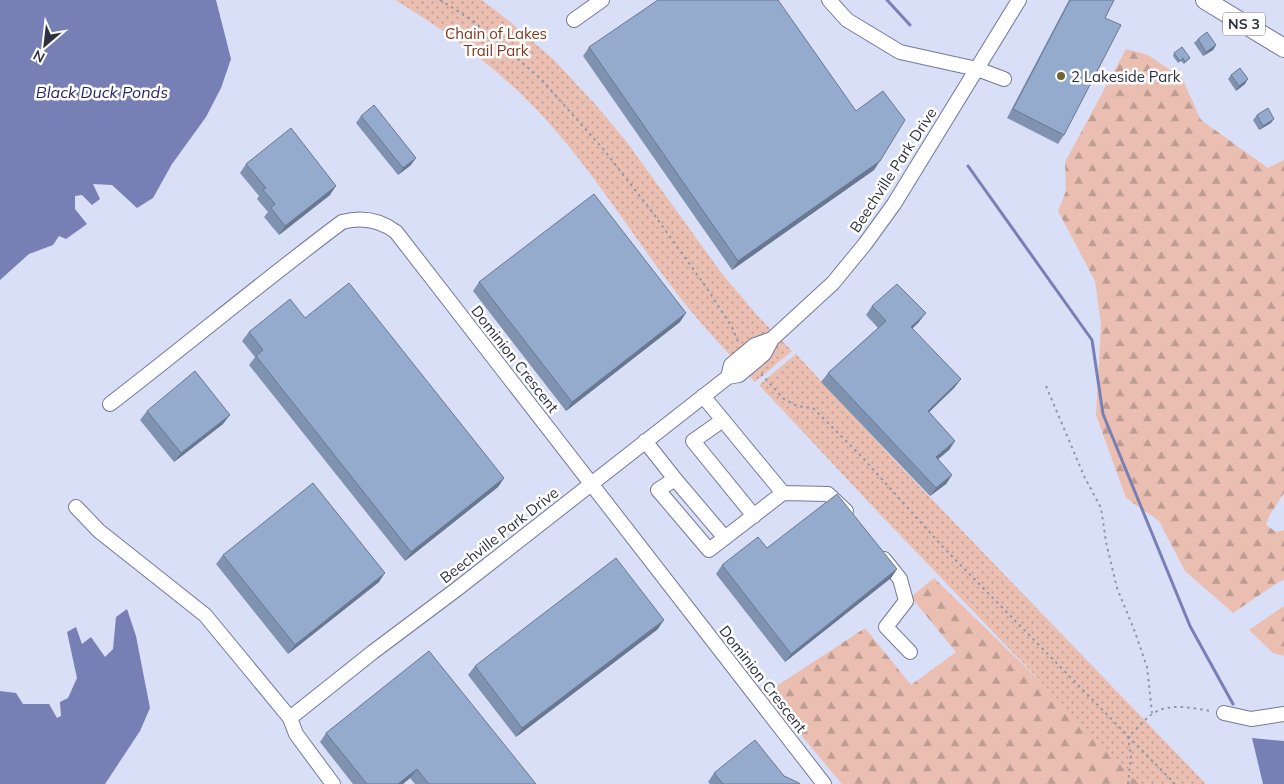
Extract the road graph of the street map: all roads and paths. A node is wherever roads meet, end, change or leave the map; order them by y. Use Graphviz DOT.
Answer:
graph roads {
  1 [pos="440,0"];
  2 [pos="602,0"];
  3 [pos="829,0"];
  4 [pos="1019,0"];
  5 [pos="1205,0"];
  6 [pos="574,20"];
  7 [pos="1284,48"];
  8 [pos="977,69"];
  9 [pos="1004,79"];
  10 [pos="748,359"];
  11 [pos="1046,386"];
  12 [pos="703,396"];
  13 [pos="110,404"];
  14 [pos="723,420"];
  15 [pos="645,441"];
  16 [pos="675,479"];
  17 [pos="590,484"];
  18 [pos="783,493"];
  19 [pos="76,506"];
  20 [pos="754,516"];
  21 [pos="854,519"];
  22 [pos="725,538"];
  23 [pos="877,549"];
  24 [pos="910,652"];
  25 [pos="1224,713"];
  26 [pos="1152,714"];
  27 [pos="1284,714"];
  28 [pos="290,718"];
  29 [pos="1128,737"];
  30 [pos="333,784"];
  31 [pos="824,784"];
  32 [pos="1128,784"];
  33 [pos="1175,784"];
  1 -- 10 [label="path"];
  2 -- 6 [label="street"];
  3 -- 8 [label="street"];
  4 -- 8 [label="street, Beechville Park Drive"];
  5 -- 7 [label="main road, NS 3"];
  8 -- 9 [label="street"];
  8 -- 10 [label="street, Beechville Park Drive"];
  10 -- 12 [label="street, Beechville Park Drive"];
  10 -- 29 [label="path"];
  11 -- 26 [label="path"];
  12 -- 14 [label="street"];
  12 -- 15 [label="street, Beechville Park Drive"];
  13 -- 17 [label="street, Dominion Crescent"];
  14 -- 18 [label="street"];
  14 -- 20 [label="street"];
  15 -- 16 [label="street"];
  15 -- 17 [label="street, Beechville Park Drive"];
  16 -- 22 [label="street"];
  16 -- 22 [label="street"];
  17 -- 28 [label="street, Beechville Park Drive"];
  17 -- 31 [label="street, Dominion Crescent"];
  18 -- 20 [label="street"];
  18 -- 21 [label="street"];
  19 -- 28 [label="street"];
  20 -- 22 [label="street"];
  23 -- 24 [label="street"];
  25 -- 26 [label="path"];
  25 -- 27 [label="street"];
  26 -- 29 [label="path"];
  28 -- 30 [label="street"];
  29 -- 32 [label="path"];
  29 -- 33 [label="path"];
}
